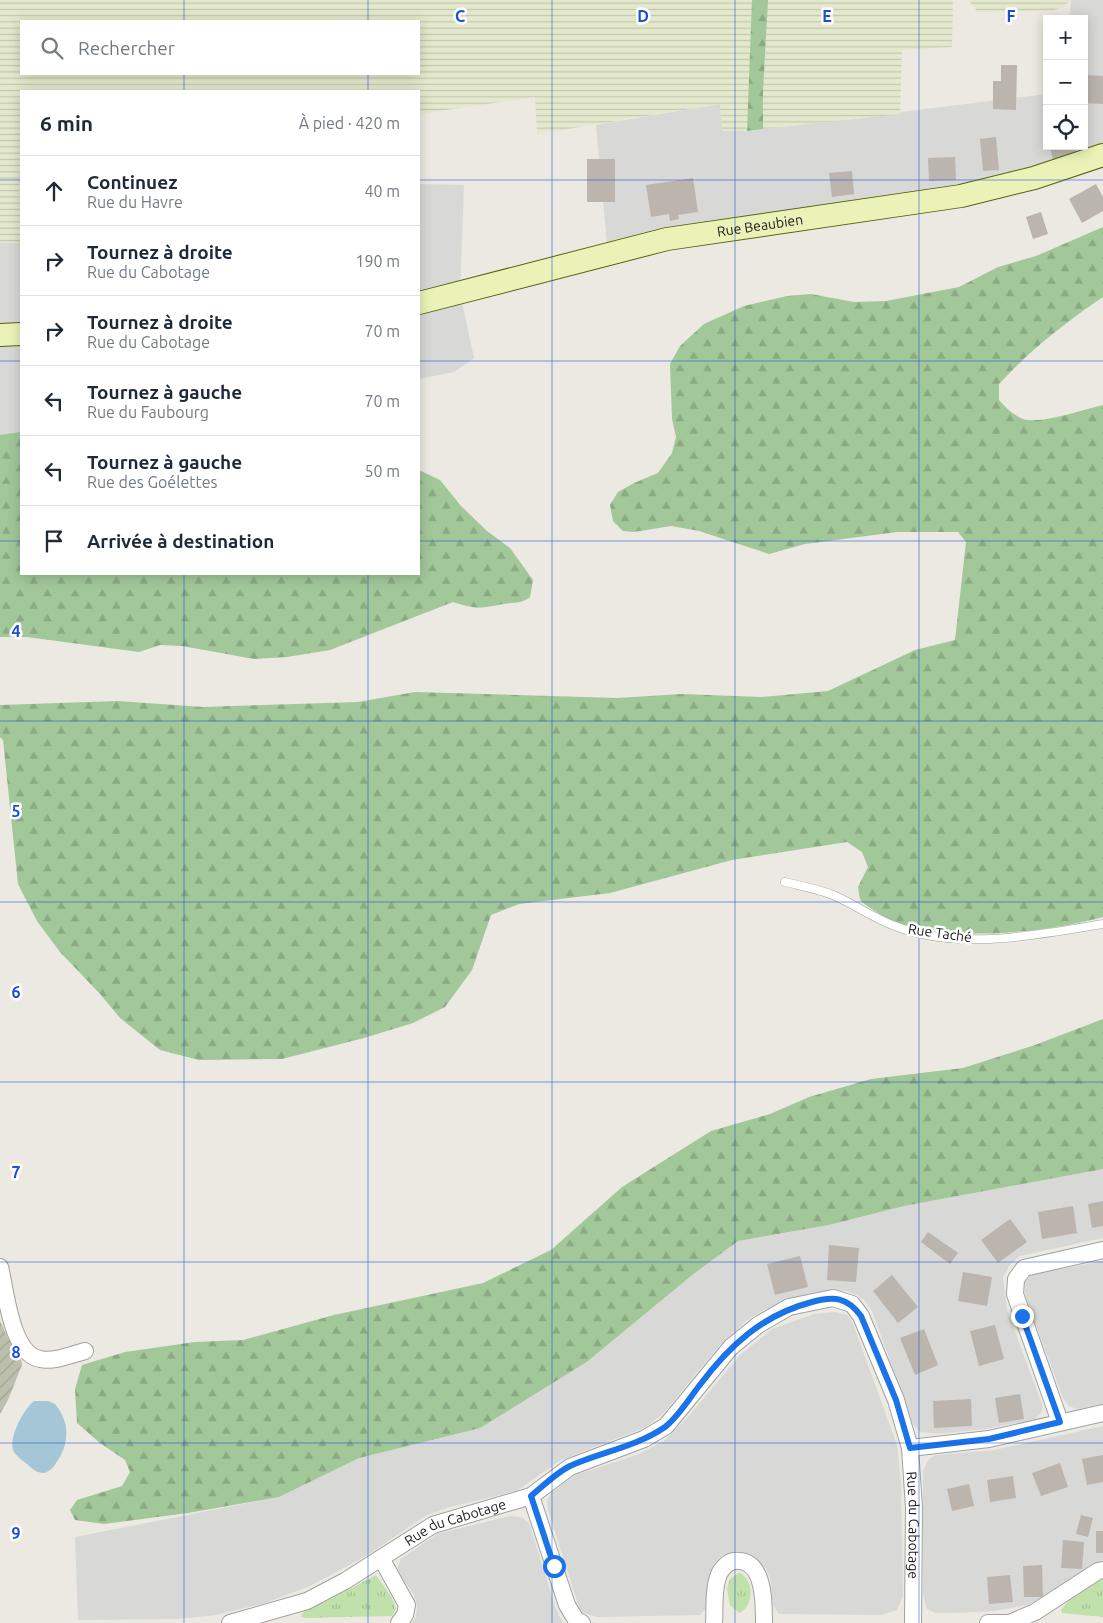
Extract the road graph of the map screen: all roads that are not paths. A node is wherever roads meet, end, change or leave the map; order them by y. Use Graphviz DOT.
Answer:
graph roads {
  1 [pos="1103,155"];
  2 [pos="420,303"];
  3 [pos="20,334"];
  4 [pos="0,335"];
  5 [pos="785,882"];
  6 [pos="1103,924"];
  7 [pos="1103,1250"];
  8 [pos="0,1267"];
  9 [pos="86,1351"];
  10 [pos="1103,1413"];
  11 [pos="1060,1422"];
  12 [pos="910,1448"];
  13 [pos="531,1496"];
  14 [pos="381,1558"];
  15 [pos="1103,1570"];
  16 [pos="1017,1622"];
  17 [pos="230,1623"];
  18 [pos="398,1623"];
  19 [pos="582,1623"];
  20 [pos="714,1623"];
  21 [pos="764,1623"];
  22 [pos="913,1623"];
  23 [pos="988,1623"];
  1 -- 2 [label="main road, Rue Beaubien"];
  3 -- 4 [label="main road"];
  5 -- 6 [label="lane, Rue Taché"];
  7 -- 11 [label="street"];
  8 -- 9 [label="street"];
  10 -- 11 [label="street"];
  11 -- 12 [label="street"];
  12 -- 13 [label="street, Rue du Cabotage"];
  12 -- 22 [label="street, Rue du Cabotage"];
  13 -- 14 [label="street, Rue du Cabotage"];
  13 -- 19 [label="street"];
  14 -- 17 [label="street, Rue du Cabotage"];
  14 -- 18 [label="street"];
  15 -- 16 [label="street"];
  16 -- 23 [label="street"];
  20 -- 21 [label="street"];
}
